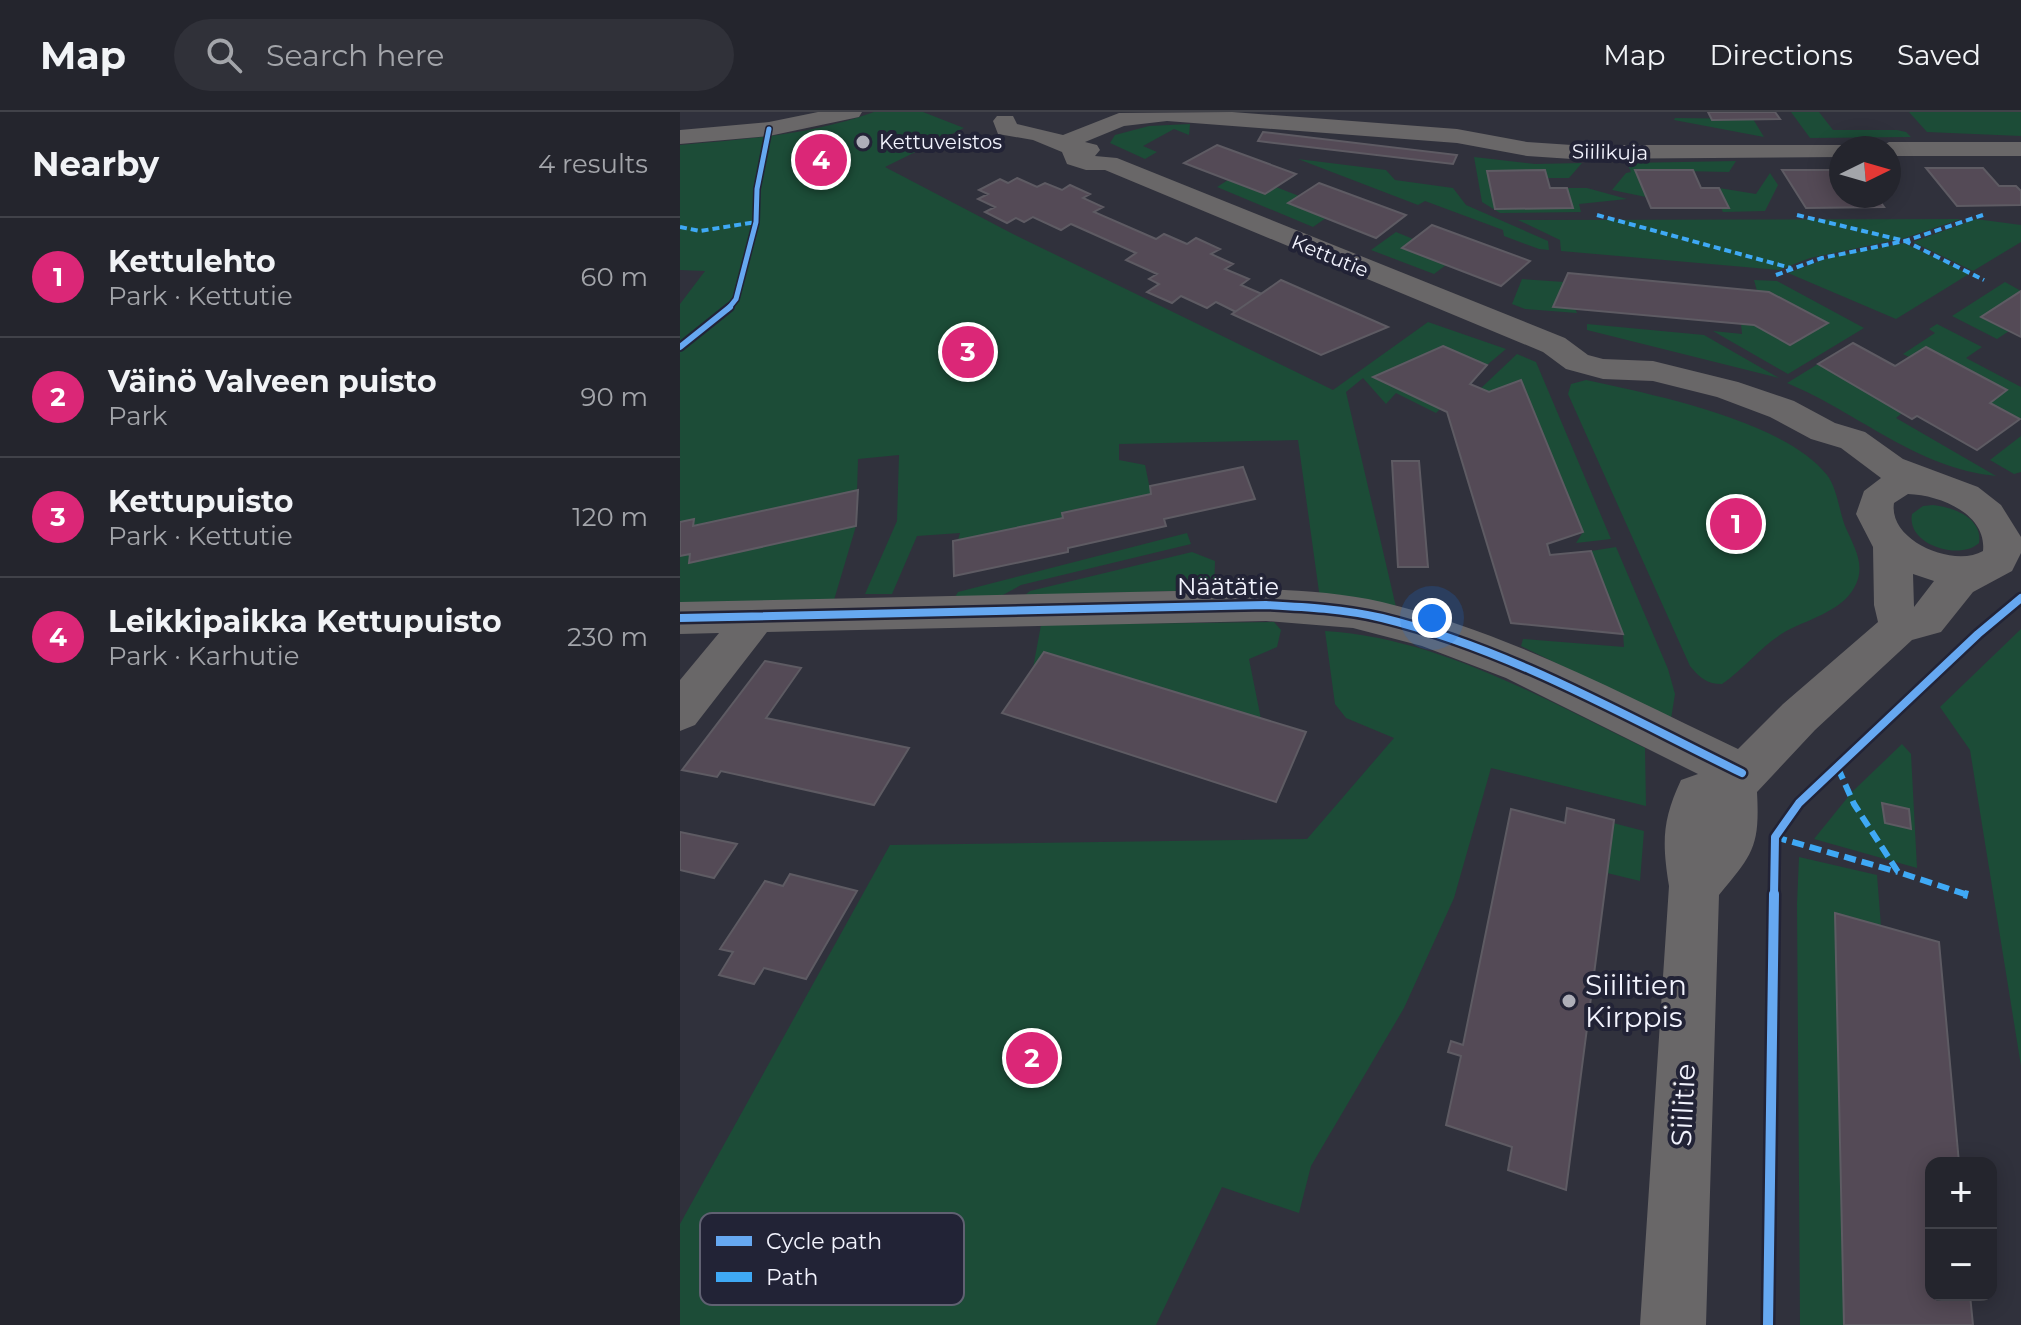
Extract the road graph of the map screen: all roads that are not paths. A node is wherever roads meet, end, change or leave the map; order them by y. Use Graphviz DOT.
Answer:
graph roads {
  1 [pos="851,112"];
  2 [pos="994,116"];
  3 [pos="680,137"];
  4 [pos="1067,147"];
  5 [pos="1901,149"];
  6 [pos="2021,149"];
  7 [pos="1829,150"];
  8 [pos="1823,431"];
  9 [pos="1925,482"];
  10 [pos="1874,503"];
  11 [pos="2013,523"];
  12 [pos="1891,542"];
  13 [pos="1974,571"];
  14 [pos="757,615"];
  15 [pos="680,618"];
  16 [pos="1900,627"];
  17 [pos="680,712"];
  18 [pos="1738,779"];
  19 [pos="1673,1325"];
  1 -- 3 [label="street"];
  2 -- 4 [label="street, Kettutie"];
  4 -- 7 [label="street, Siilikuja"];
  4 -- 8 [label="street, Kettutie"];
  5 -- 6 [label="street"];
  8 -- 9 [label="street, Kettutie"];
  8 -- 10 [label="street, Kettutie"];
  9 -- 10 [label="street"];
  9 -- 11 [label="street, Kettutie"];
  10 -- 12 [label="street, Kettutie"];
  11 -- 13 [label="street"];
  12 -- 13 [label="street"];
  12 -- 16 [label="street"];
  13 -- 16 [label="street"];
  14 -- 15 [label="street, Näätätie"];
  14 -- 17 [label="street"];
  14 -- 18 [label="street, Näätätie"];
  16 -- 18 [label="street"];
  18 -- 19 [label="street, Siilitie"];
}
